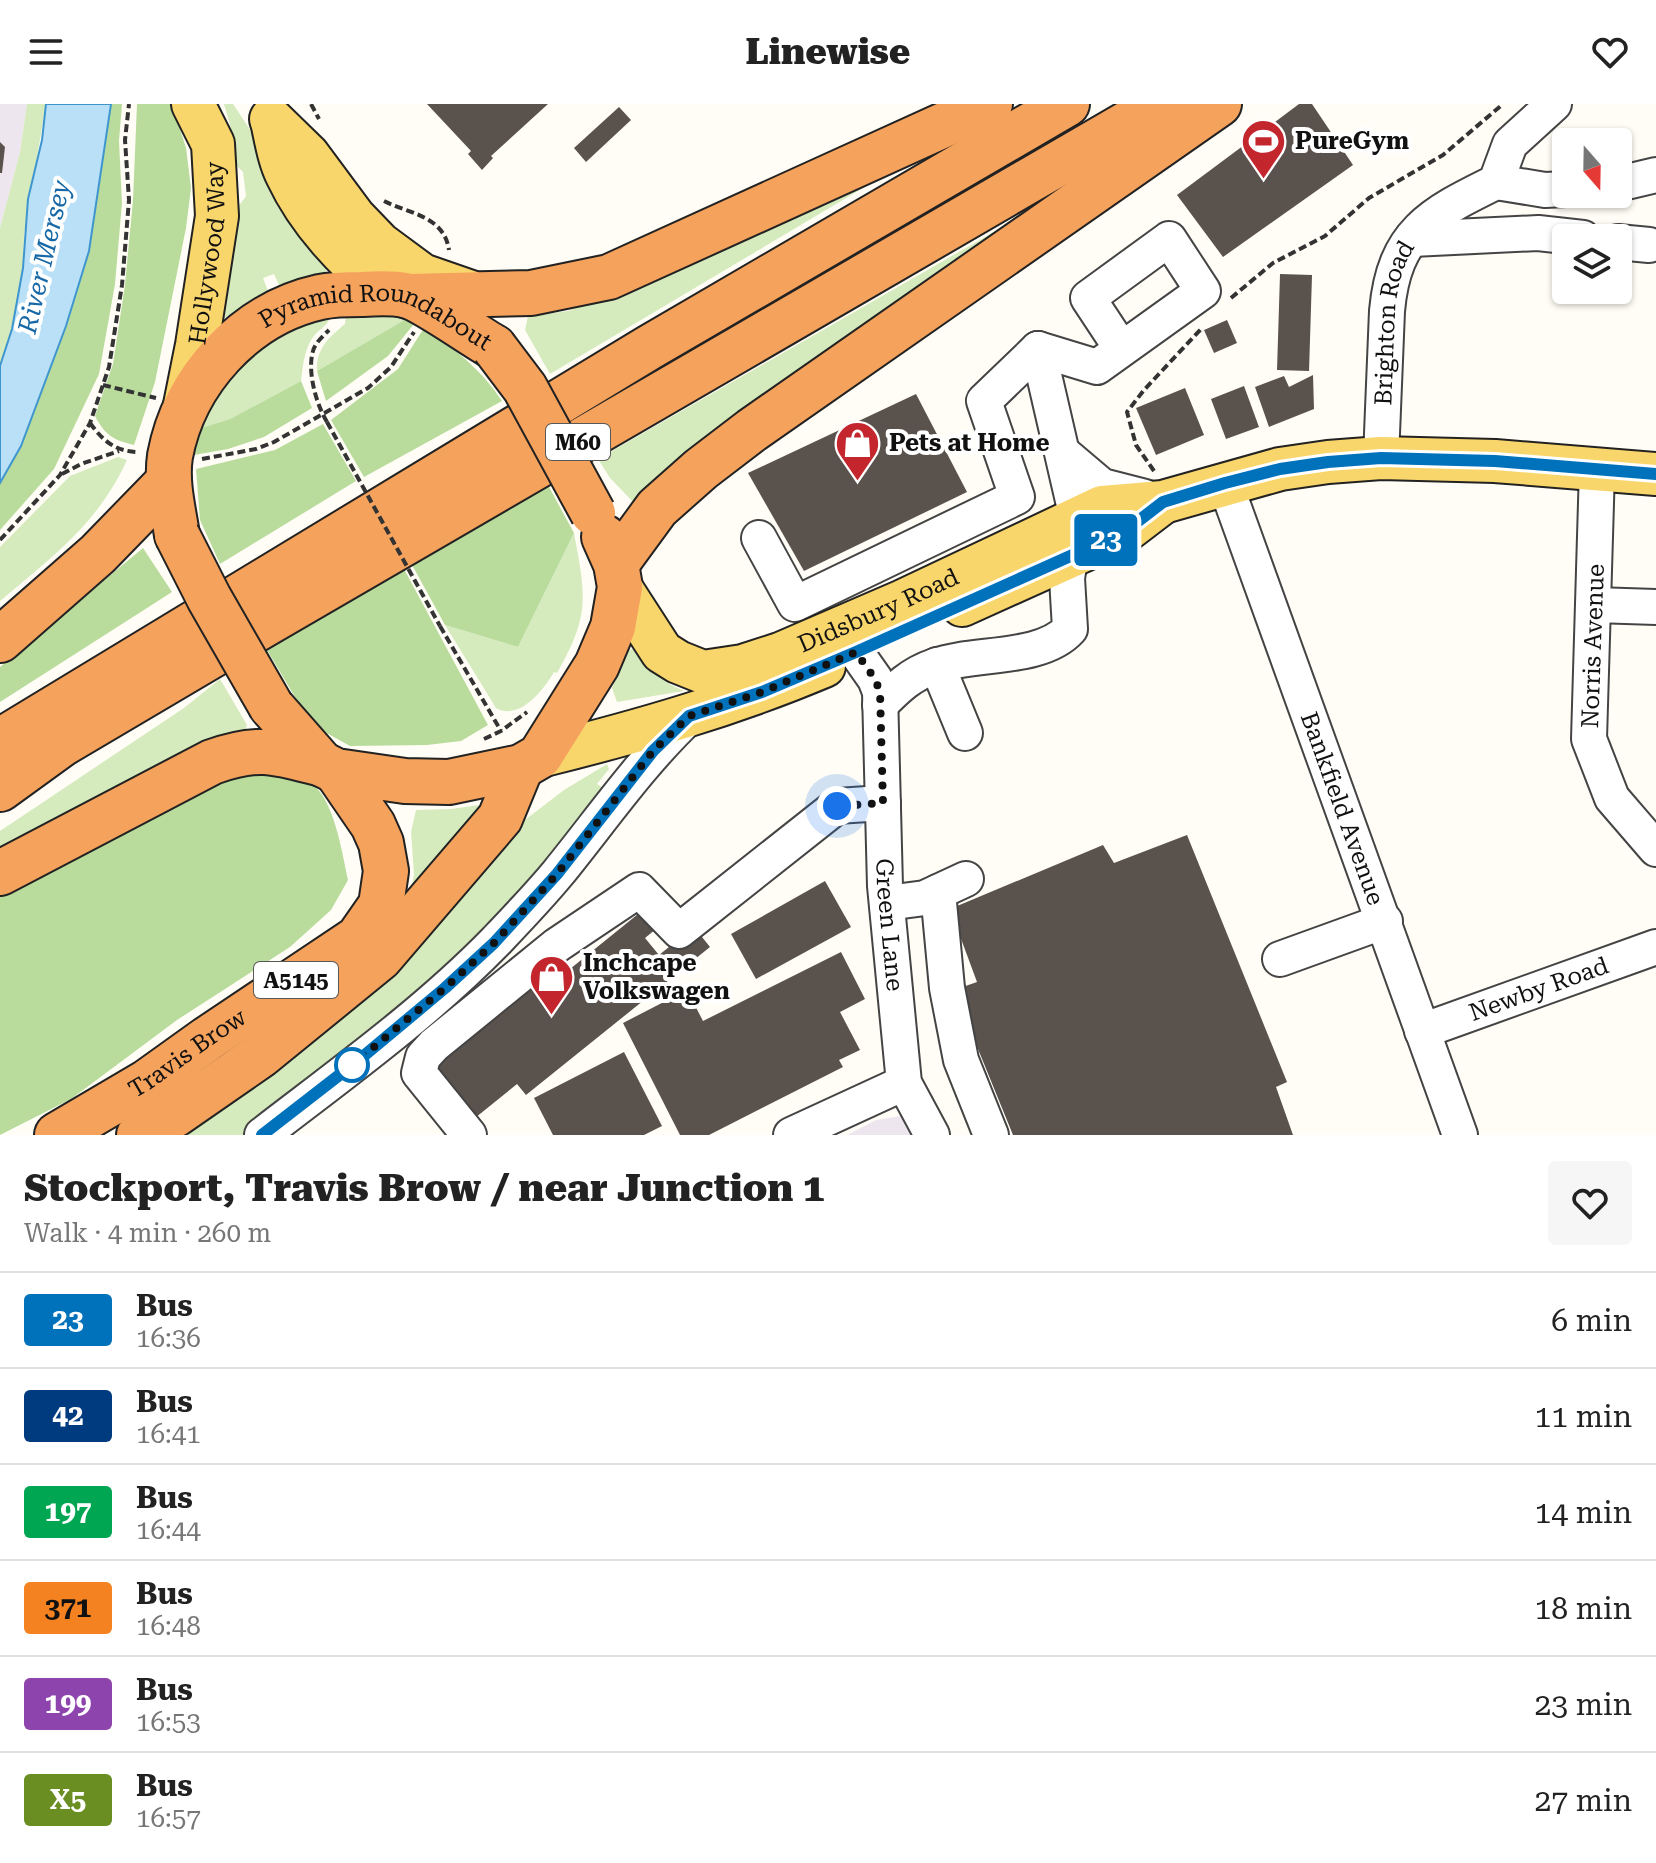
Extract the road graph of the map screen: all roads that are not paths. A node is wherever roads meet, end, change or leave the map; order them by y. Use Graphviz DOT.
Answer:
graph roads {
  1 [pos="193,104"];
  2 [pos="990,104"];
  3 [pos="1067,104"];
  4 [pos="1161,104"];
  5 [pos="1219,104"];
  6 [pos="1554,104"];
  7 [pos="265,112"];
  8 [pos="215,124"];
  9 [pos="1656,175"];
  10 [pos="1632,181"];
  11 [pos="1496,182"];
  12 [pos="1552,190"];
  13 [pos="1552,235"];
  14 [pos="1412,239"];
  15 [pos="495,294"];
  16 [pos="404,305"];
  17 [pos="1121,348"];
  18 [pos="1038,349"];
  19 [pos="185,405"];
  20 [pos="1063,453"];
  21 [pos="1381,458"];
  22 [pos="168,464"];
  23 [pos="1597,469"];
  24 [pos="1656,474"];
  25 [pos="1225,483"];
  26 [pos="1160,489"];
  27 [pos="1074,537"];
  28 [pos="759,538"];
  29 [pos="618,576"];
  30 [pos="1595,605"];
  31 [pos="1656,607"];
  32 [pos="0,640"];
  33 [pos="856,652"];
  34 [pos="937,665"];
  35 [pos="743,666"];
  36 [pos="880,705"];
  37 [pos="689,716"];
  38 [pos="965,733"];
  39 [pos="0,741"];
  40 [pos="521,751"];
  41 [pos="329,768"];
  42 [pos="0,789"];
  43 [pos="883,803"];
  44 [pos="1656,849"];
  45 [pos="0,873"];
  46 [pos="887,903"];
  47 [pos="1385,921"];
  48 [pos="1656,947"];
  49 [pos="1280,959"];
  50 [pos="1422,1031"];
  51 [pos="904,1083"];
  52 [pos="67,1131"];
  53 [pos="139,1135"];
  54 [pos="262,1135"];
  55 [pos="469,1135"];
  56 [pos="791,1135"];
  57 [pos="932,1135"];
  58 [pos="991,1135"];
  59 [pos="1460,1135"];
  1 -- 8 [label="main road, Hollywood Way"];
  2 -- 15 [label="highway"];
  3 -- 39 [label="highway, M60"];
  4 -- 42 [label="highway, M60"];
  5 -- 29 [label="highway"];
  6 -- 11 [label="street"];
  7 -- 15 [label="main road"];
  7 -- 16 [label="main road"];
  8 -- 19 [label="main road, Hollywood Way"];
  9 -- 10 [label="street"];
  11 -- 12 [label="street"];
  11 -- 14 [label="street, Brighton Road"];
  13 -- 14 [label="street"];
  14 -- 21 [label="street, Brighton Road"];
  15 -- 16 [label="highway"];
  16 -- 19 [label="highway, Pyramid Roundabout"];
  16 -- 29 [label="highway, Pyramid Roundabout, bridge"];
  17 -- 18 [label="street"];
  18 -- 20 [label="street"];
  18 -- 28 [label="street"];
  19 -- 22 [label="highway, Pyramid Roundabout"];
  20 -- 26 [label="street"];
  20 -- 27 [label="street"];
  21 -- 23 [label="main road, Didsbury Road"];
  21 -- 25 [label="main road, Didsbury Road"];
  22 -- 32 [label="highway"];
  22 -- 41 [label="highway, Pyramid Roundabout, bridge"];
  23 -- 24 [label="main road, Didsbury Road"];
  23 -- 30 [label="street, Norris Avenue"];
  25 -- 26 [label="main road, Didsbury Road"];
  25 -- 47 [label="street, Bankfield Avenue"];
  26 -- 27 [label="main road, Didsbury Road"];
  27 -- 33 [label="main road, Didsbury Road"];
  27 -- 34 [label="street"];
  27 -- 35 [label="main road, Didsbury Road"];
  29 -- 35 [label="main road, Didsbury Road"];
  29 -- 40 [label="highway"];
  30 -- 31 [label="street"];
  30 -- 44 [label="street, Norris Avenue"];
  33 -- 36 [label="street, Green Lane"];
  33 -- 37 [label="main road, Didsbury Road"];
  34 -- 36 [label="street"];
  34 -- 38 [label="street"];
  35 -- 37 [label="street"];
  36 -- 43 [label="street, Green Lane"];
  37 -- 40 [label="main road, Didsbury Road"];
  37 -- 54 [label="street"];
  40 -- 41 [label="highway"];
  40 -- 53 [label="highway, Travis Brow / A5145"];
  41 -- 45 [label="highway"];
  41 -- 52 [label="highway, Travis Brow / A5145"];
  43 -- 46 [label="street, Green Lane"];
  43 -- 55 [label="street"];
  46 -- 51 [label="street, Green Lane"];
  46 -- 58 [label="street"];
  47 -- 49 [label="street"];
  47 -- 50 [label="street, Bankfield Avenue"];
  48 -- 50 [label="street, Newby Road"];
  50 -- 59 [label="street, Bankfield Avenue"];
  51 -- 56 [label="street"];
  51 -- 57 [label="street, Green Lane"];
}
